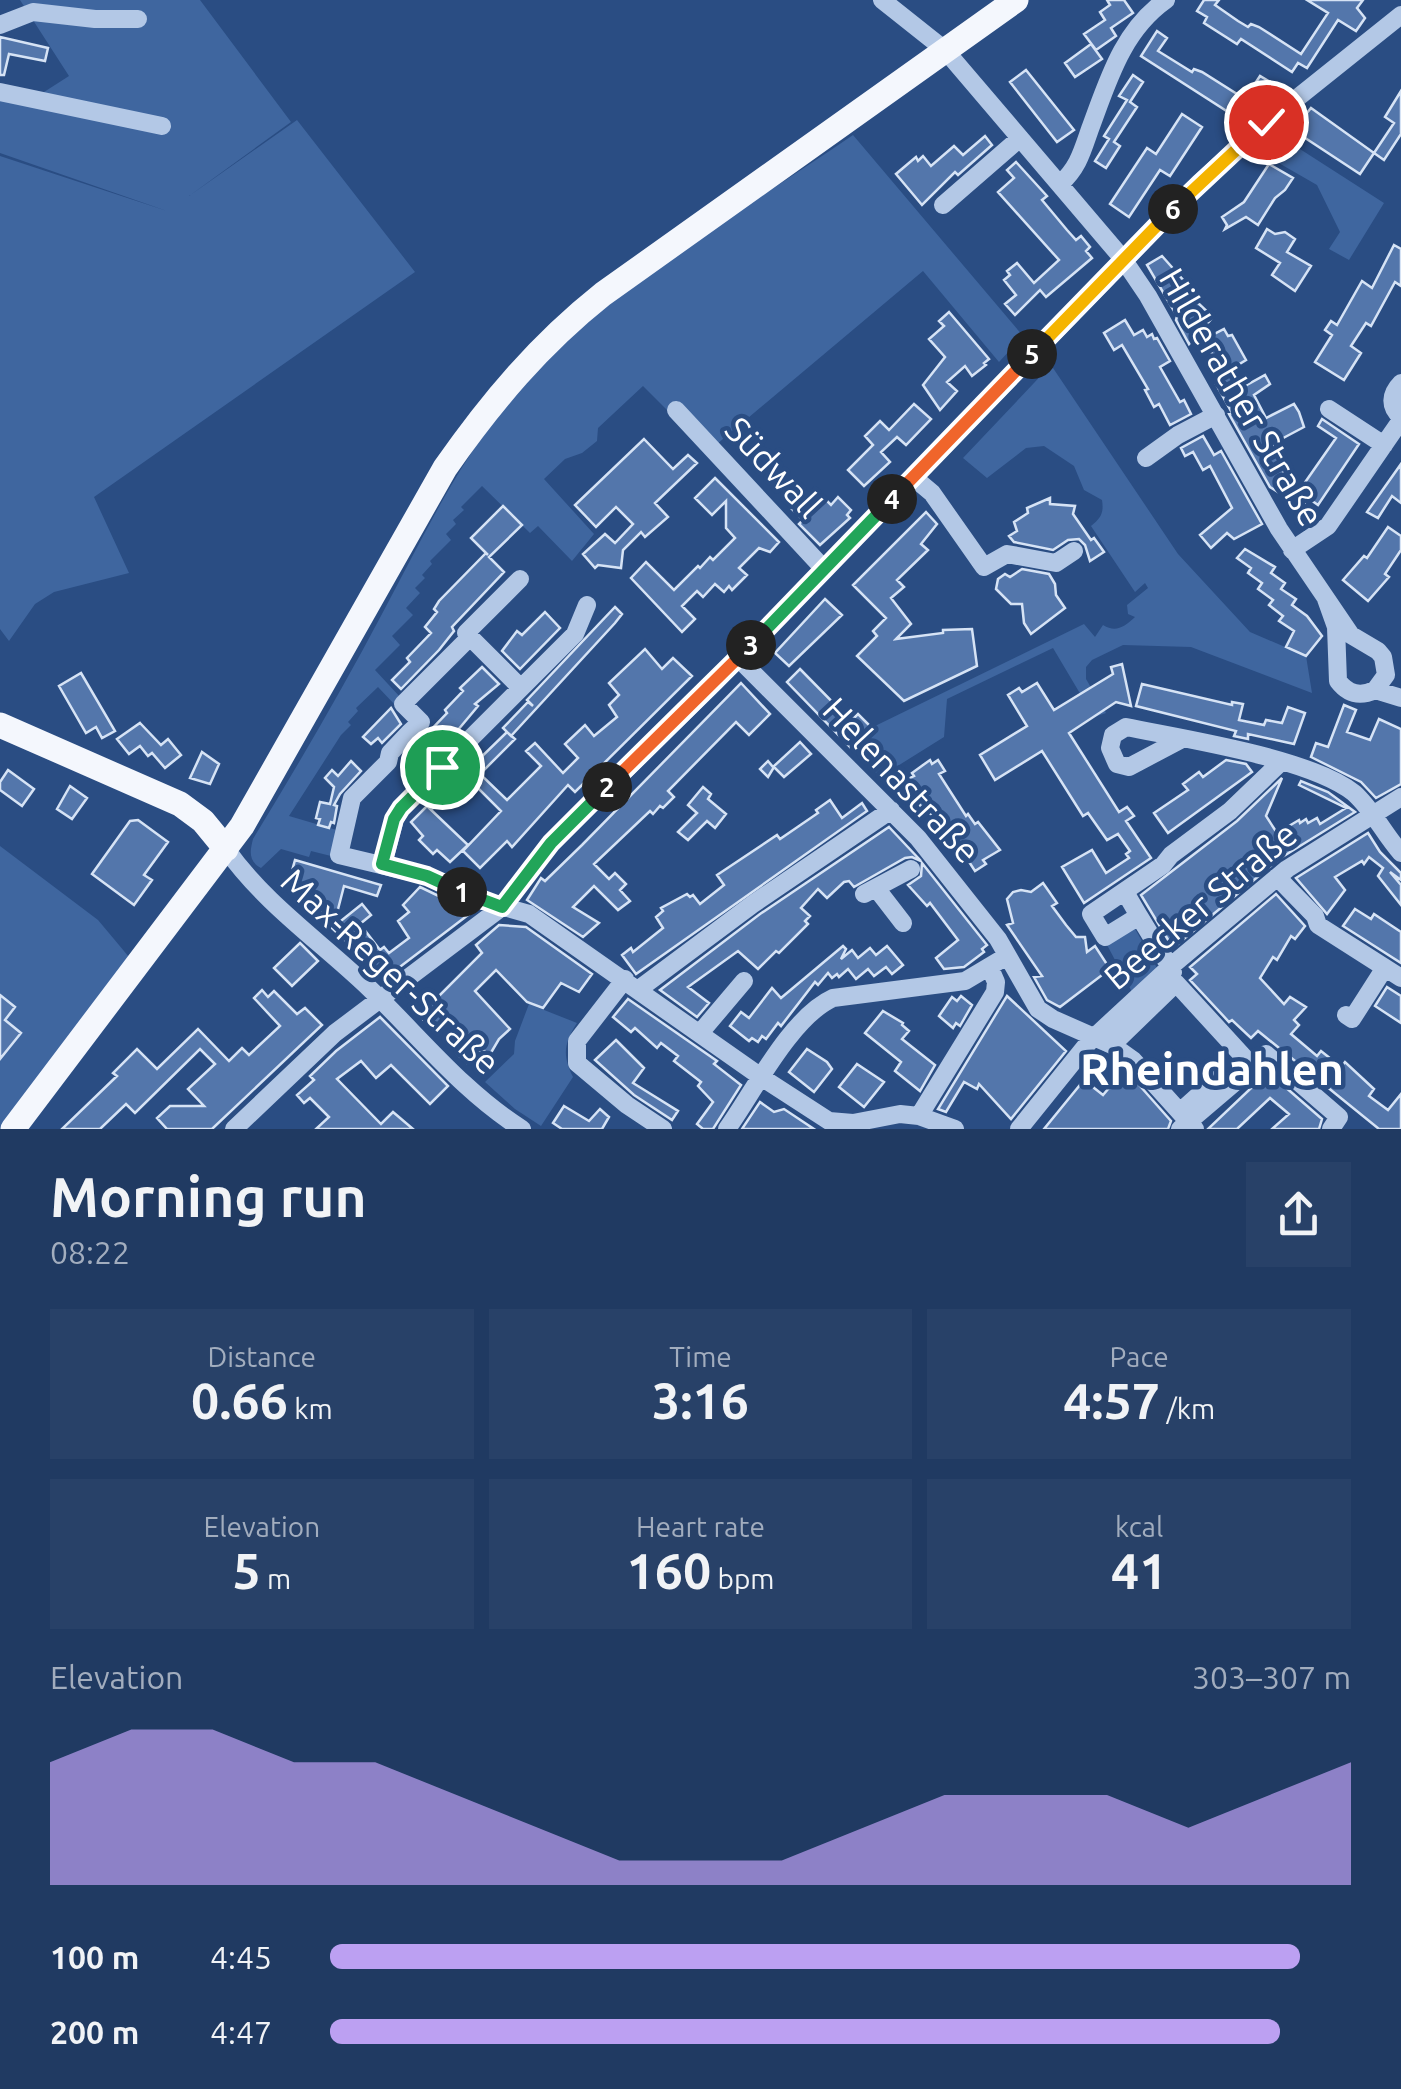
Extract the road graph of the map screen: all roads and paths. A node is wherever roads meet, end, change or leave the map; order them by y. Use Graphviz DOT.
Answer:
graph roads {
  1 [pos="1016,0"];
  2 [pos="1166,0"];
  3 [pos="894,3"];
  4 [pos="1401,14"];
  5 [pos="138,19"];
  6 [pos="0,25"];
  7 [pos="945,50"];
  8 [pos="0,92"];
  9 [pos="162,126"];
  10 [pos="1020,138"];
  11 [pos="1060,184"];
  12 [pos="942,205"];
  13 [pos="1123,259"];
  14 [pos="1401,383"];
  15 [pos="1328,409"];
  16 [pos="676,410"];
  17 [pos="1216,415"];
  18 [pos="1401,419"];
  19 [pos="1384,445"];
  20 [pos="1146,458"];
  21 [pos="913,477"];
  22 [pos="1292,550"];
  23 [pos="1074,551"];
  24 [pos="824,568"];
  25 [pos="520,579"];
  26 [pos="1328,602"];
  27 [pos="588,605"];
  28 [pos="1350,617"];
  29 [pos="470,636"];
  30 [pos="1363,644"];
  31 [pos="738,658"];
  32 [pos="1338,658"];
  33 [pos="1386,665"];
  34 [pos="1401,679"];
  35 [pos="521,688"];
  36 [pos="1387,695"];
  37 [pos="0,725"];
  38 [pos="409,734"];
  39 [pos="1182,739"];
  40 [pos="1281,762"];
  41 [pos="442,767"];
  42 [pos="1401,796"];
  43 [pos="890,810"];
  44 [pos="1373,815"];
  45 [pos="226,850"];
  46 [pos="1401,854"];
  47 [pos="924,862"];
  48 [pos="382,864"];
  49 [pos="1277,877"];
  50 [pos="1126,892"];
  51 [pos="502,907"];
  52 [pos="1140,916"];
  53 [pos="903,923"];
  54 [pos="1007,956"];
  55 [pos="990,968"];
  56 [pos="1381,969"];
  57 [pos="1171,970"];
  58 [pos="744,981"];
  59 [pos="632,984"];
  60 [pos="380,999"];
  61 [pos="1349,1017"];
  62 [pos="700,1034"];
  63 [pos="1094,1036"];
  64 [pos="1112,1045"];
  65 [pos="1252,1066"];
  66 [pos="1219,1077"];
  67 [pos="761,1078"];
  68 [pos="920,1116"];
  69 [pos="1186,1123"];
  70 [pos="243,1126"];
  71 [pos="13,1129"];
  72 [pos="522,1129"];
  73 [pos="663,1129"];
  74 [pos="727,1129"];
  75 [pos="955,1129"];
  76 [pos="1019,1129"];
  77 [pos="1330,1129"];
  1 -- 7 [label="main road"];
  2 -- 11 [label="street"];
  3 -- 7 [label="street, Hilderather Straße"];
  4 -- 13 [label="street, Südwall"];
  5 -- 6 [label="street"];
  7 -- 10 [label="street, Hilderather Straße"];
  7 -- 45 [label="main road"];
  8 -- 9 [label="street"];
  10 -- 11 [label="street, Hilderather Straße"];
  10 -- 12 [label="street"];
  11 -- 13 [label="street, Hilderather Straße"];
  13 -- 17 [label="street, Hilderather Straße"];
  13 -- 21 [label="street, Südwall"];
  14 -- 18 [label="street"];
  15 -- 19 [label="street"];
  16 -- 24 [label="street, Südwall"];
  17 -- 20 [label="street"];
  17 -- 22 [label="street, Hilderather Straße"];
  18 -- 19 [label="street"];
  19 -- 22 [label="street"];
  21 -- 23 [label="street"];
  21 -- 24 [label="street, Südwall"];
  22 -- 26 [label="street, Hilderather Straße"];
  24 -- 31 [label="street, Südwall"];
  25 -- 29 [label="street"];
  26 -- 28 [label="street"];
  26 -- 30 [label="street, Hilderather Straße"];
  26 -- 32 [label="street, Hilderather Straße"];
  27 -- 35 [label="street"];
  29 -- 35 [label="street"];
  29 -- 38 [label="street"];
  30 -- 32 [label="street"];
  30 -- 33 [label="street, Hilderather Straße"];
  31 -- 43 [label="street, Helenastraße"];
  31 -- 51 [label="street, Südwall"];
  32 -- 36 [label="street"];
  33 -- 34 [label="street"];
  33 -- 36 [label="street"];
  35 -- 41 [label="street"];
  37 -- 45 [label="main road"];
  38 -- 41 [label="street"];
  38 -- 48 [label="street"];
  39 -- 40 [label="street"];
  40 -- 44 [label="street"];
  40 -- 50 [label="street"];
  41 -- 48 [label="street"];
  42 -- 44 [label="street, Beecker Straße"];
  43 -- 47 [label="street, Helenastraße"];
  43 -- 59 [label="street"];
  44 -- 46 [label="street"];
  44 -- 49 [label="street, Beecker Straße"];
  45 -- 60 [label="street, Max-Reger-Straße"];
  45 -- 71 [label="main road"];
  47 -- 53 [label="street"];
  47 -- 54 [label="street, Helenastraße"];
  48 -- 51 [label="street"];
  49 -- 56 [label="street"];
  49 -- 57 [label="street, Beecker Straße"];
  50 -- 52 [label="street"];
  50 -- 52 [label="street"];
  51 -- 59 [label="street"];
  51 -- 60 [label="street, Südwall"];
  52 -- 57 [label="street"];
  54 -- 55 [label="street"];
  54 -- 63 [label="street, Helenastraße"];
  55 -- 67 [label="street"];
  55 -- 68 [label="street"];
  56 -- 61 [label="street"];
  57 -- 63 [label="street, Beecker Straße"];
  58 -- 62 [label="street"];
  59 -- 62 [label="street"];
  59 -- 73 [label="street"];
  60 -- 70 [label="street, Südwall"];
  60 -- 72 [label="street, Max-Reger-Straße"];
  62 -- 67 [label="street"];
  63 -- 64 [label="street, Helenastraße"];
  63 -- 76 [label="street, Beecker Straße"];
  64 -- 65 [label="street"];
  64 -- 69 [label="street, Helenastraße"];
  65 -- 69 [label="street"];
  65 -- 77 [label="street"];
  66 -- 69 [label="street"];
  67 -- 68 [label="street"];
  67 -- 74 [label="street"];
  68 -- 75 [label="street"];
}
